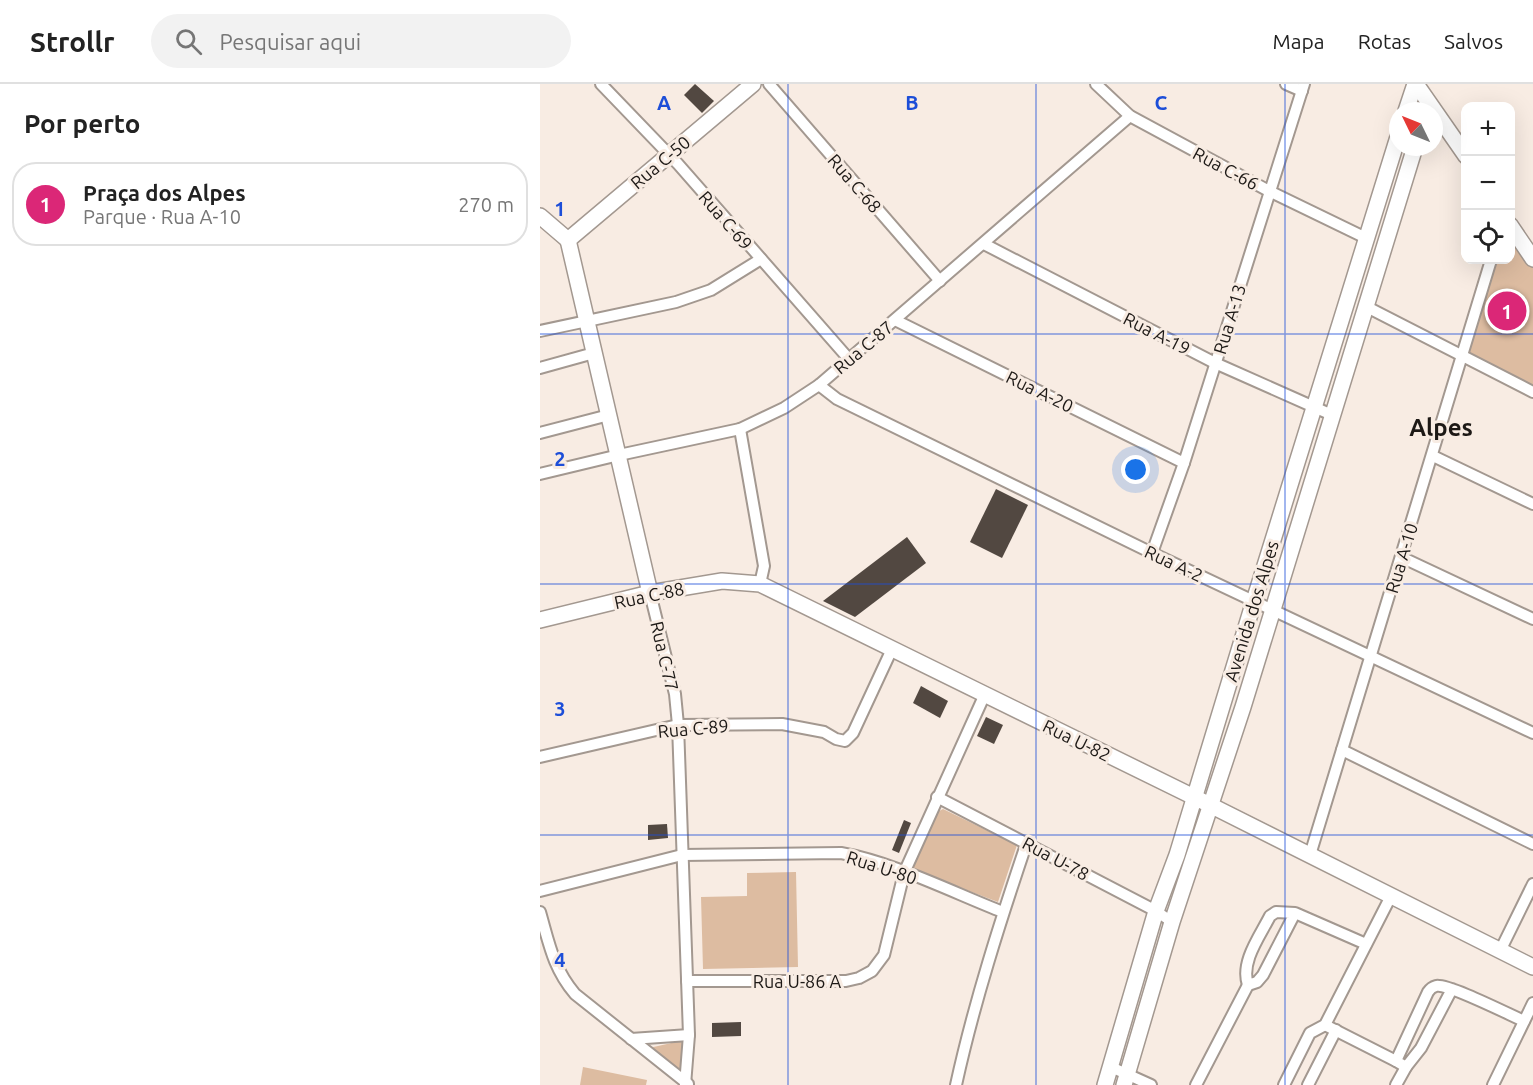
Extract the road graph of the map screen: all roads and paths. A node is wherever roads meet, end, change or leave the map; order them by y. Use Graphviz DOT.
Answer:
graph roads {
  1 [pos="601,84"];
  2 [pos="753,84"];
  3 [pos="769,84"];
  4 [pos="1286,84"];
  5 [pos="1416,84"];
  6 [pos="1435,84"];
  7 [pos="1099,85"];
  8 [pos="1303,88"];
  9 [pos="1409,102"];
  10 [pos="1426,102"];
  11 [pos="1429,102"];
  12 [pos="1130,116"];
  13 [pos="1443,124"];
  14 [pos="1443,131"];
  15 [pos="1450,132"];
  16 [pos="1461,148"];
  17 [pos="669,155"];
  18 [pos="1392,156"];
  19 [pos="1412,156"];
  20 [pos="1269,191"];
  21 [pos="540,216"];
  22 [pos="1515,232"];
  23 [pos="1366,238"];
  24 [pos="568,240"];
  25 [pos="984,244"];
  26 [pos="761,259"];
  27 [pos="1533,259"];
  28 [pos="1490,264"];
  29 [pos="940,281"];
  30 [pos="1365,306"];
  31 [pos="586,320"];
  32 [pos="895,320"];
  33 [pos="540,331"];
  34 [pos="594,353"];
  35 [pos="1463,357"];
  36 [pos="848,358"];
  37 [pos="1215,363"];
  38 [pos="540,368"];
  39 [pos="819,385"];
  40 [pos="1533,392"];
  41 [pos="1314,407"];
  42 [pos="609,415"];
  43 [pos="1332,415"];
  44 [pos="740,429"];
  45 [pos="540,433"];
  46 [pos="619,455"];
  47 [pos="1433,456"];
  48 [pos="1184,463"];
  49 [pos="540,474"];
  50 [pos="1533,504"];
  51 [pos="1152,553"];
  52 [pos="1401,557"];
  53 [pos="760,584"];
  54 [pos="650,593"];
  55 [pos="1254,601"];
  56 [pos="1272,609"];
  57 [pos="1533,619"];
  58 [pos="540,620"];
  59 [pos="892,649"];
  60 [pos="1371,656"];
  61 [pos="985,694"];
  62 [pos="678,725"];
  63 [pos="1533,733"];
  64 [pos="1342,750"];
  65 [pos="540,757"];
  66 [pos="937,797"];
  67 [pos="1195,798"];
  68 [pos="1211,805"];
  69 [pos="1028,842"];
  70 [pos="1533,844"];
  71 [pos="682,855"];
  72 [pos="1310,855"];
  73 [pos="904,873"];
  74 [pos="1533,884"];
  75 [pos="540,891"];
  76 [pos="1390,896"];
  77 [pos="1528,908"];
  78 [pos="1156,911"];
  79 [pos="540,912"];
  80 [pos="1003,912"];
  81 [pos="1295,913"];
  82 [pos="1172,922"];
  83 [pos="1366,944"];
  84 [pos="1500,951"];
  85 [pos="1533,967"];
  86 [pos="687,981"];
  87 [pos="1248,985"];
  88 [pos="1452,989"];
  89 [pos="1533,1003"];
  90 [pos="1524,1021"];
  91 [pos="1325,1025"];
  92 [pos="1336,1030"];
  93 [pos="689,1035"];
  94 [pos="631,1039"];
  95 [pos="1401,1064"];
  96 [pos="1111,1067"];
  97 [pos="1125,1079"];
  98 [pos="687,1084"];
  99 [pos="956,1085"];
  100 [pos="1105,1085"];
  101 [pos="1151,1085"];
  102 [pos="1197,1085"];
  103 [pos="1284,1085"];
  104 [pos="1308,1085"];
  105 [pos="1396,1085"];
  106 [pos="1493,1085"];
  1 -- 17 [label="street, Rua C-69"];
  2 -- 17 [label="main road, Rua C-50"];
  3 -- 29 [label="street, Rua C-68"];
  4 -- 8 [label="street"];
  5 -- 9 [label="main road"];
  5 -- 10 [label="main road"];
  6 -- 11 [label="main road"];
  7 -- 12 [label="street, Rua C-66"];
  8 -- 20 [label="street, Rua A-13"];
  12 -- 20 [label="street, Rua C-66"];
  12 -- 25 [label="street, Rua C-87"];
  13 -- 15 [label="main road"];
  14 -- 15 [label="main road"];
  15 -- 16 [label="main road"];
  17 -- 24 [label="main road, Rua C-50"];
  17 -- 26 [label="street, Rua C-69"];
  18 -- 23 [label="main road, Avenida dos Alpes"];
  19 -- 30 [label="main road, Avenida dos Alpes"];
  20 -- 23 [label="street, Rua C-66"];
  20 -- 37 [label="street, Rua A-13"];
  21 -- 24 [label="main road"];
  22 -- 27 [label="main road"];
  23 -- 41 [label="main road, Avenida dos Alpes"];
  24 -- 31 [label="main road, Rua C-77"];
  25 -- 29 [label="street, Rua C-87"];
  25 -- 37 [label="street, Rua A-19"];
  26 -- 31 [label="street"];
  26 -- 36 [label="street, Rua C-69"];
  28 -- 35 [label="street, Rua A-10"];
  29 -- 32 [label="street, Rua C-87"];
  30 -- 35 [label="street"];
  30 -- 43 [label="main road, Avenida dos Alpes"];
  31 -- 33 [label="street"];
  31 -- 34 [label="main road, Rua C-77"];
  32 -- 36 [label="street, Rua C-87"];
  32 -- 48 [label="street, Rua A-20"];
  34 -- 38 [label="street"];
  34 -- 42 [label="main road, Rua C-77"];
  35 -- 40 [label="street"];
  35 -- 47 [label="street, Rua A-10"];
  36 -- 39 [label="street, Rua C-87"];
  37 -- 41 [label="street, Rua A-19"];
  37 -- 48 [label="street, Rua A-13"];
  39 -- 44 [label="street, Rua C-87"];
  39 -- 51 [label="street, Rua A-2"];
  41 -- 43 [label="street, Rua A-19"];
  41 -- 55 [label="main road, Avenida dos Alpes"];
  42 -- 45 [label="street"];
  42 -- 46 [label="main road, Rua C-77"];
  43 -- 56 [label="main road, Avenida dos Alpes"];
  44 -- 46 [label="street, Rua C-87"];
  44 -- 53 [label="street"];
  46 -- 49 [label="street, Rua C-87"];
  46 -- 54 [label="main road, Rua C-77"];
  47 -- 50 [label="street"];
  47 -- 52 [label="street, Rua A-10"];
  48 -- 51 [label="street, Rua A-13"];
  51 -- 55 [label="street, Rua A-2"];
  52 -- 57 [label="street"];
  52 -- 60 [label="street, Rua A-10"];
  53 -- 54 [label="main road, Rua C-88"];
  53 -- 59 [label="main road, Rua U-82"];
  54 -- 58 [label="main road, Rua C-88"];
  54 -- 62 [label="street, Rua C-77"];
  55 -- 56 [label="street, Rua A-2"];
  55 -- 67 [label="main road, Avenida dos Alpes"];
  56 -- 60 [label="street, Rua A-2"];
  56 -- 68 [label="main road, Avenida dos Alpes"];
  59 -- 61 [label="main road, Rua U-82"];
  59 -- 62 [label="street, Rua C-89"];
  60 -- 63 [label="street, Rua A-2"];
  60 -- 64 [label="street, Rua A-10"];
  61 -- 66 [label="street, Rua U-86 A"];
  61 -- 67 [label="main road, Rua U-82"];
  62 -- 65 [label="street, Rua C-89"];
  62 -- 71 [label="street, Rua C-77"];
  64 -- 70 [label="street"];
  64 -- 72 [label="street, Rua A-10"];
  66 -- 69 [label="street, Rua U-78"];
  66 -- 73 [label="street, Rua U-86 A"];
  67 -- 68 [label="main road, Rua U-82"];
  67 -- 78 [label="main road, Avenida dos Alpes"];
  68 -- 72 [label="main road, Rua U-82"];
  68 -- 82 [label="main road, Avenida dos Alpes"];
  69 -- 78 [label="street, Rua U-78"];
  69 -- 80 [label="street"];
  71 -- 73 [label="street, Rua U-80"];
  71 -- 75 [label="street, Rua U-80"];
  71 -- 86 [label="street, Rua C-77"];
  72 -- 76 [label="main road, Rua U-82"];
  73 -- 80 [label="street, Rua U-80"];
  73 -- 86 [label="street, Rua U-86 A"];
  74 -- 77 [label="street"];
  76 -- 83 [label="street"];
  76 -- 84 [label="main road, Rua U-82"];
  77 -- 84 [label="street"];
  78 -- 82 [label="street, Rua U-78"];
  78 -- 96 [label="main road, Avenida dos Alpes"];
  79 -- 94 [label="street"];
  80 -- 99 [label="street"];
  81 -- 83 [label="street"];
  81 -- 87 [label="street"];
  81 -- 87 [label="street"];
  82 -- 97 [label="main road, Avenida dos Alpes"];
  83 -- 91 [label="street"];
  84 -- 85 [label="main road, Rua U-82"];
  86 -- 93 [label="street, Rua C-77"];
  87 -- 102 [label="street"];
  88 -- 90 [label="street"];
  88 -- 95 [label="street"];
  88 -- 95 [label="street"];
  89 -- 90 [label="street"];
  90 -- 106 [label="street"];
  91 -- 92 [label="street"];
  91 -- 103 [label="street"];
  92 -- 95 [label="street"];
  92 -- 104 [label="street"];
  93 -- 94 [label="street"];
  93 -- 98 [label="street, Rua C-77"];
  94 -- 98 [label="street"];
  95 -- 105 [label="street"];
  96 -- 97 [label="street"];
  96 -- 100 [label="main road, Avenida dos Alpes"];
  97 -- 101 [label="street"];
}
